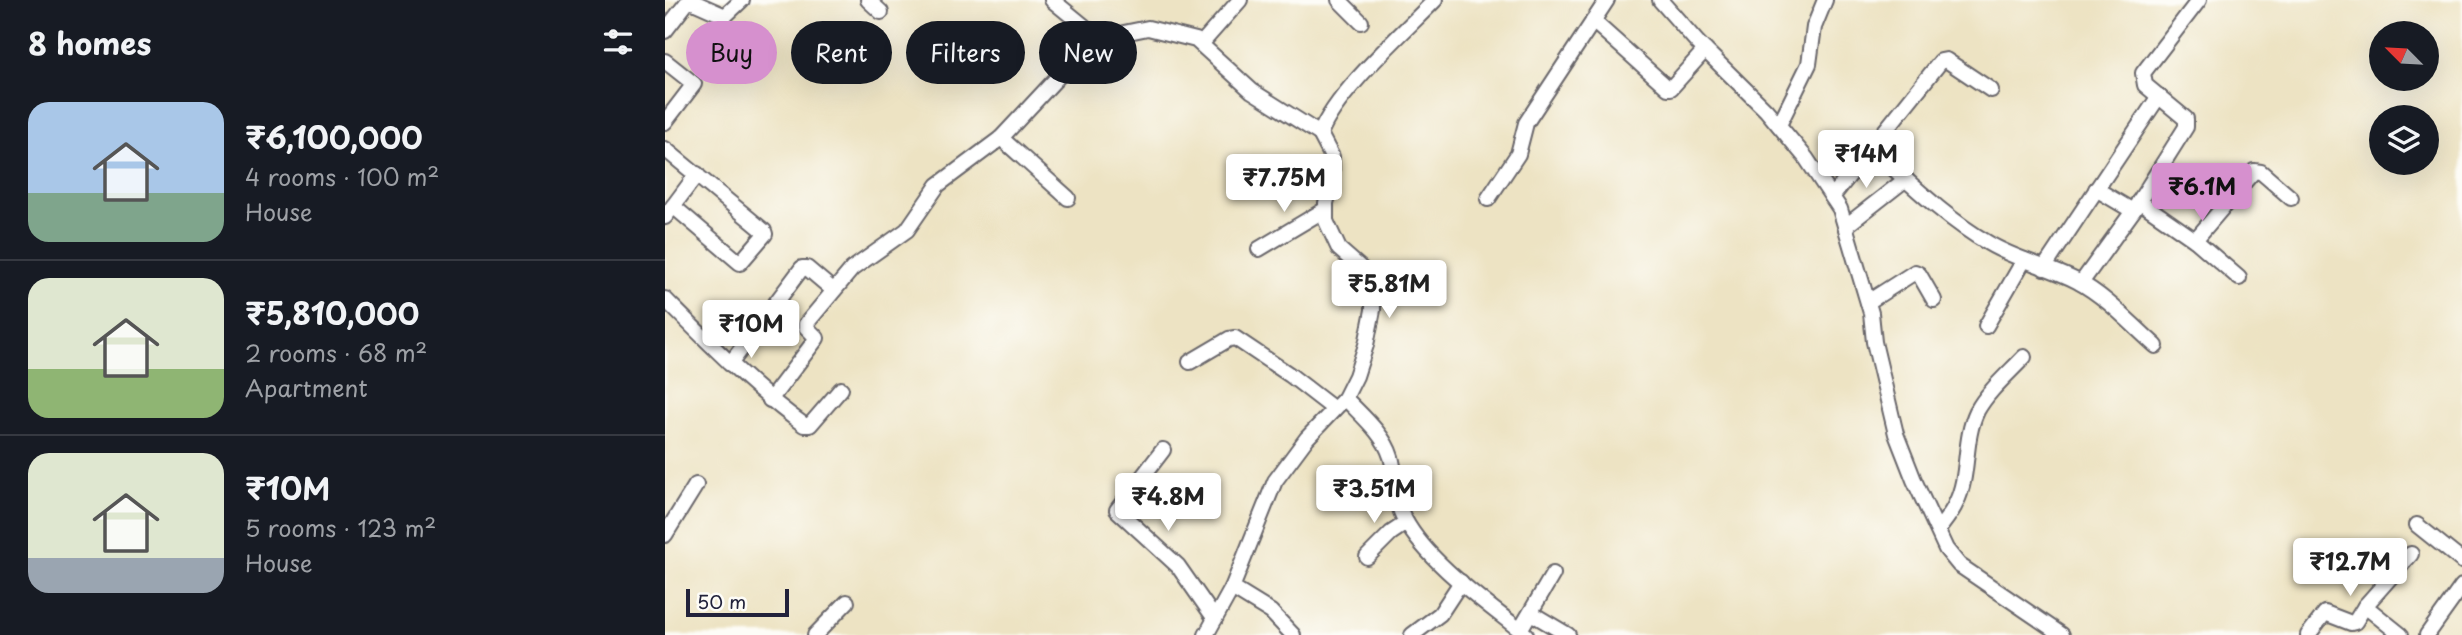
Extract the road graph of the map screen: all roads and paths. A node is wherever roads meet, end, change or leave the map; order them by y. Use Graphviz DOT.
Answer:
graph roads {
  1 [pos="692,0"];
  2 [pos="742,0"];
  3 [pos="868,0"];
  4 [pos="1052,0"];
  5 [pos="1240,0"];
  6 [pos="1339,0"];
  7 [pos="1435,0"];
  8 [pos="1608,0"];
  9 [pos="1660,0"];
  10 [pos="1825,0"];
  11 [pos="2199,0"];
  12 [pos="881,12"];
  13 [pos="1078,21"];
  14 [pos="1593,21"];
  15 [pos="1361,22"];
  16 [pos="1137,30"];
  17 [pos="665,31"];
  18 [pos="1202,43"];
  19 [pos="1705,50"];
  20 [pos="665,61"];
  21 [pos="1051,84"];
  22 [pos="1991,90"];
  23 [pos="2158,96"];
  24 [pos="665,122"];
  25 [pos="1779,125"];
  26 [pos="1320,134"];
  27 [pos="1001,138"];
  28 [pos="1871,148"];
  29 [pos="665,149"];
  30 [pos="697,174"];
  31 [pos="1906,179"];
  32 [pos="2096,190"];
  33 [pos="1832,197"];
  34 [pos="1068,198"];
  35 [pos="2291,198"];
  36 [pos="1488,199"];
  37 [pos="2136,206"];
  38 [pos="1326,209"];
  39 [pos="669,212"];
  40 [pos="1846,226"];
  41 [pos="2195,240"];
  42 [pos="1259,249"];
  43 [pos="2024,261"];
  44 [pos="2044,268"];
  45 [pos="2239,278"];
  46 [pos="2081,283"];
  47 [pos="833,290"];
  48 [pos="665,299"];
  49 [pos="1934,300"];
  50 [pos="1868,302"];
  51 [pos="1986,326"];
  52 [pos="2156,346"];
  53 [pos="2024,357"];
  54 [pos="1190,362"];
  55 [pos="730,364"];
  56 [pos="841,389"];
  57 [pos="1345,398"];
  58 [pos="770,400"];
  59 [pos="1334,409"];
  60 [pos="1163,450"];
  61 [pos="696,485"];
  62 [pos="1406,523"];
  63 [pos="2417,525"];
  64 [pos="1938,530"];
  65 [pos="665,535"];
  66 [pos="2411,554"];
  67 [pos="1367,557"];
  68 [pos="2462,561"];
  69 [pos="1553,574"];
  70 [pos="1461,582"];
  71 [pos="2462,586"];
  72 [pos="1232,588"];
  73 [pos="847,602"];
  74 [pos="2457,603"];
  75 [pos="2365,606"];
  76 [pos="1531,613"];
  77 [pos="1215,619"];
  78 [pos="1523,633"];
  79 [pos="815,635"];
  80 [pos="1206,635"];
  81 [pos="1293,635"];
  82 [pos="1412,635"];
  83 [pos="1568,635"];
  84 [pos="2062,635"];
  85 [pos="2308,635"];
  86 [pos="2401,635"];
  87 [pos="2427,635"];
  1 -- 2 [label="street"];
  1 -- 17 [label="street"];
  3 -- 12 [label="street"];
  4 -- 13 [label="street"];
  5 -- 18 [label="street"];
  6 -- 15 [label="street"];
  7 -- 26 [label="street"];
  8 -- 14 [label="street"];
  9 -- 19 [label="street"];
  10 -- 25 [label="street"];
  11 -- 23 [label="street"];
  14 -- 19 [label="street"];
  14 -- 36 [label="street"];
  16 -- 18 [label="street"];
  18 -- 26 [label="street"];
  19 -- 25 [label="street"];
  20 -- 24 [label="street"];
  21 -- 27 [label="street"];
  22 -- 28 [label="street"];
  23 -- 32 [label="street"];
  23 -- 37 [label="street"];
  25 -- 33 [label="street"];
  26 -- 38 [label="street"];
  27 -- 34 [label="street"];
  27 -- 47 [label="street"];
  28 -- 31 [label="street"];
  28 -- 33 [label="street"];
  29 -- 30 [label="street"];
  30 -- 39 [label="street"];
  30 -- 39 [label="street"];
  31 -- 40 [label="street"];
  31 -- 43 [label="street"];
  32 -- 37 [label="street"];
  32 -- 44 [label="street"];
  33 -- 40 [label="street"];
  35 -- 41 [label="street"];
  37 -- 41 [label="street"];
  37 -- 46 [label="street"];
  38 -- 42 [label="street"];
  38 -- 57 [label="street"];
  40 -- 50 [label="street"];
  41 -- 45 [label="street"];
  43 -- 44 [label="street"];
  43 -- 51 [label="street"];
  44 -- 46 [label="street"];
  46 -- 52 [label="street"];
  47 -- 55 [label="street"];
  47 -- 58 [label="street"];
  48 -- 55 [label="street"];
  49 -- 50 [label="street"];
  50 -- 64 [label="street"];
  53 -- 64 [label="street"];
  54 -- 59 [label="street"];
  55 -- 58 [label="street"];
  56 -- 58 [label="street"];
  57 -- 59 [label="street"];
  57 -- 62 [label="street"];
  59 -- 72 [label="street"];
  60 -- 77 [label="street"];
  61 -- 65 [label="street"];
  62 -- 67 [label="street"];
  62 -- 70 [label="street"];
  63 -- 68 [label="street"];
  64 -- 84 [label="street"];
  66 -- 75 [label="street"];
  69 -- 76 [label="street"];
  70 -- 78 [label="street"];
  70 -- 82 [label="street"];
  71 -- 74 [label="street"];
  72 -- 77 [label="street"];
  72 -- 81 [label="street"];
  73 -- 79 [label="street"];
  74 -- 87 [label="street"];
  75 -- 85 [label="street"];
  75 -- 86 [label="street"];
  76 -- 78 [label="street"];
  76 -- 83 [label="street"];
  77 -- 80 [label="street"];
}
